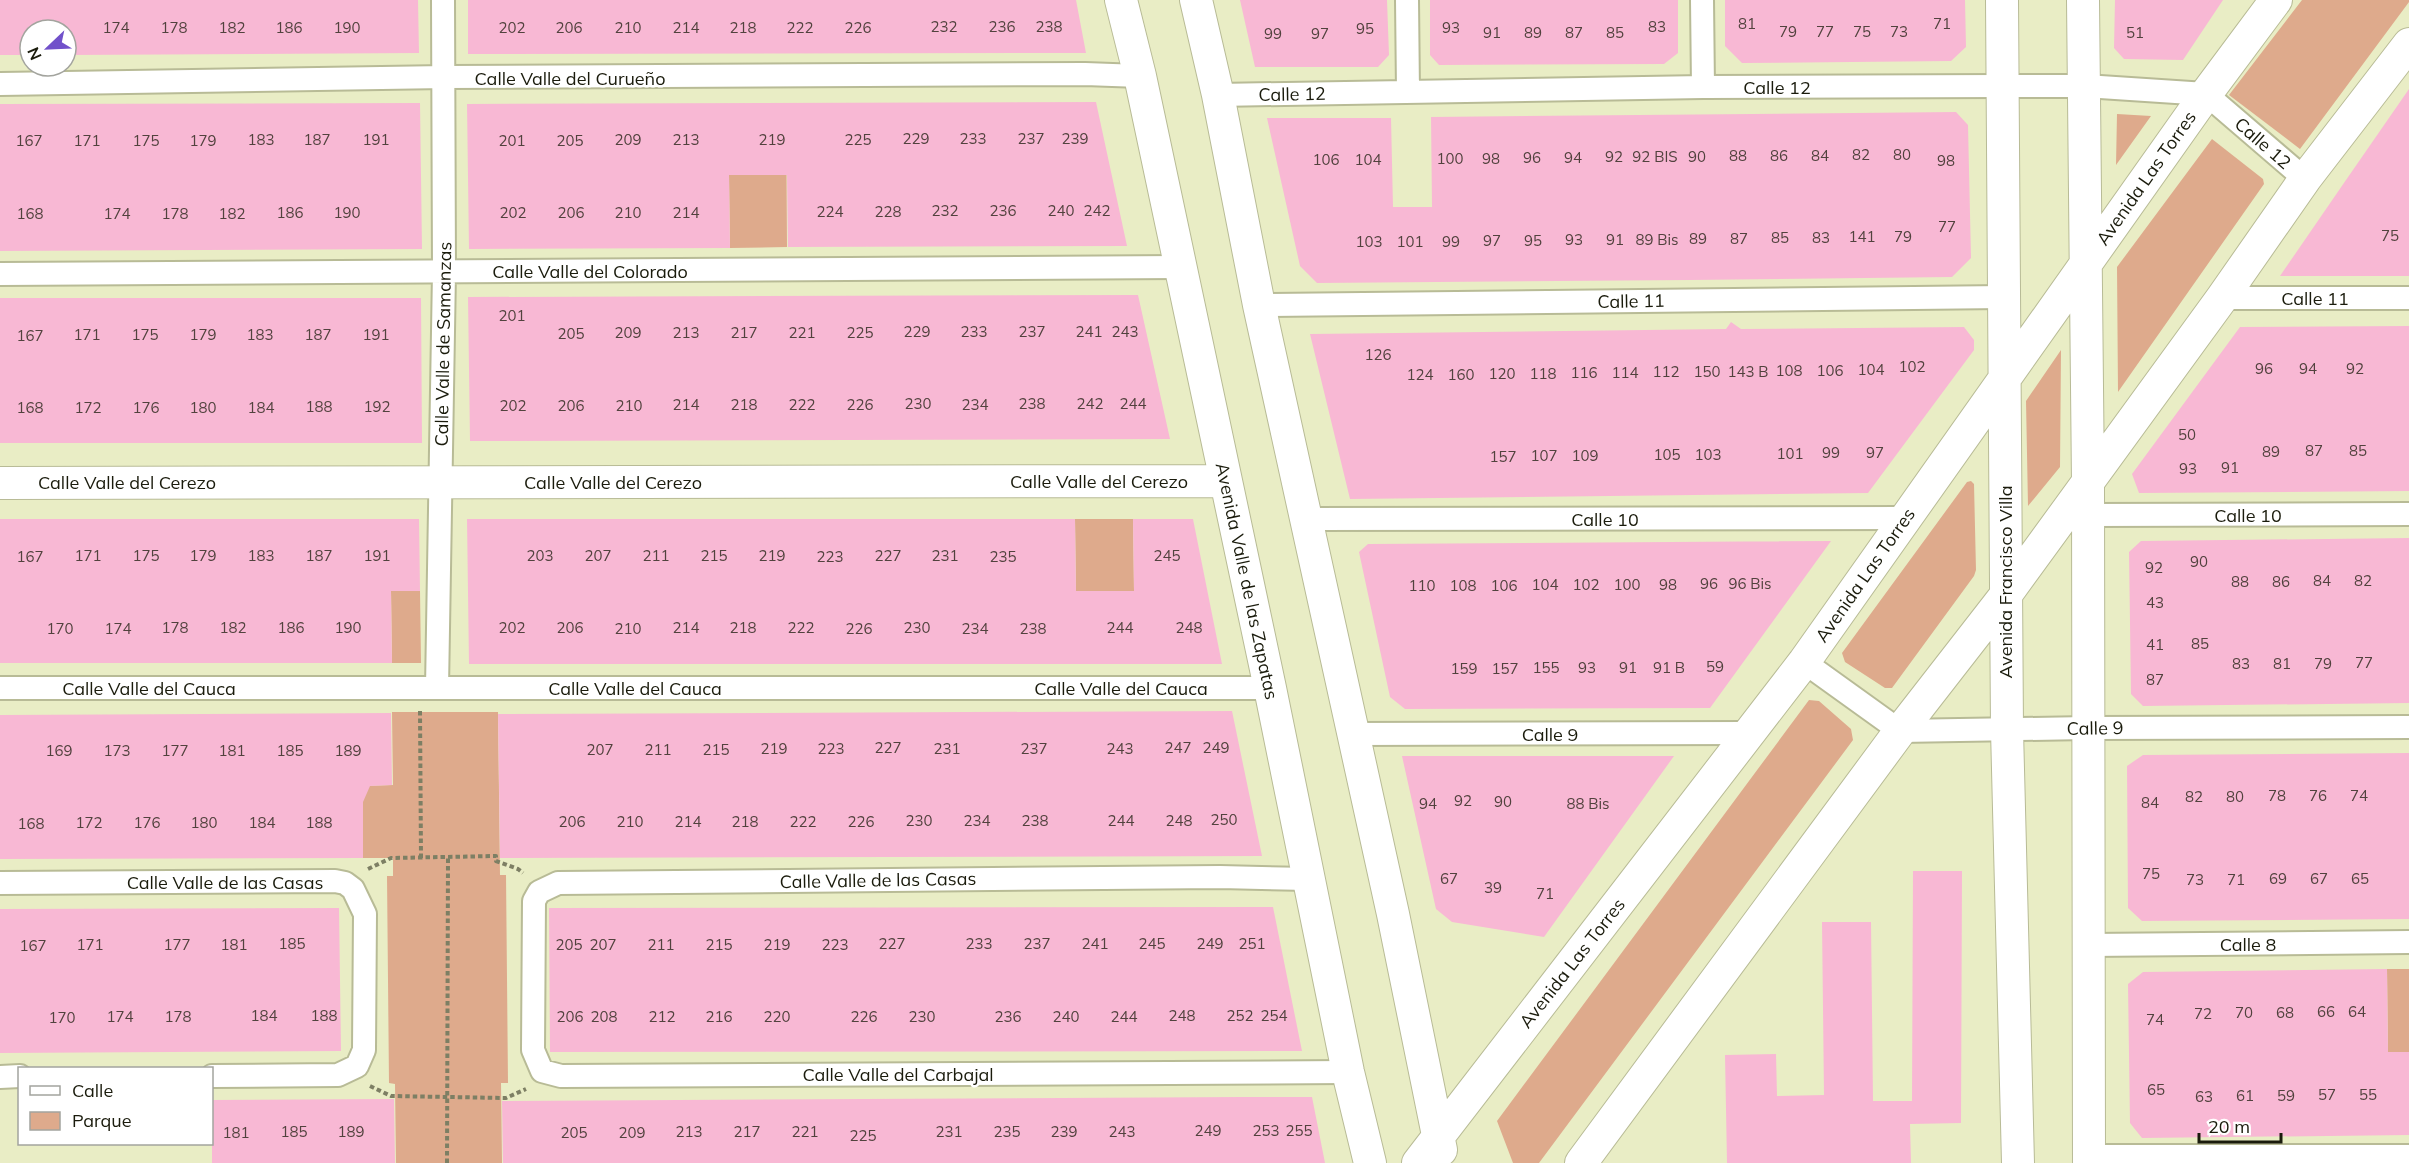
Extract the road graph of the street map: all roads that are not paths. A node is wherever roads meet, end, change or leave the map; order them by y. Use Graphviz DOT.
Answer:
graph roads {
  1 [pos="443,0"];
  2 [pos="1121,0"];
  3 [pos="1196,0"];
  4 [pos="1407,0"];
  5 [pos="1702,0"];
  6 [pos="2002,0"];
  7 [pos="2083,0"];
  8 [pos="2276,0"];
  9 [pos="2409,44"];
  10 [pos="1140,76"];
  11 [pos="2397,76"];
  12 [pos="445,77"];
  13 [pos="0,84"];
  14 [pos="2004,86"];
  15 [pos="2085,86"];
  16 [pos="1702,87"];
  17 [pos="1408,92"];
  18 [pos="2206,94"];
  19 [pos="1218,95"];
  20 [pos="2305,179"];
  21 [pos="2086,262"];
  22 [pos="1180,267"];
  23 [pos="444,272"];
  24 [pos="0,274"];
  25 [pos="2004,297"];
  26 [pos="2222,298"];
  27 [pos="2409,298"];
  28 [pos="1259,305"];
  29 [pos="2004,379"];
  30 [pos="1226,481"];
  31 [pos="441,482"];
  32 [pos="0,483"];
  33 [pos="2088,483"];
  34 [pos="2409,514"];
  35 [pos="2088,516"];
  36 [pos="1905,518"];
  37 [pos="1306,519"];
  38 [pos="2006,596"];
  39 [pos="1804,662"];
  40 [pos="0,688"];
  41 [pos="428,688"];
  42 [pos="1270,688"];
  43 [pos="2409,727"];
  44 [pos="2088,728"];
  45 [pos="2007,730"];
  46 [pos="1900,732"];
  47 [pos="1352,734"];
  48 [pos="1749,734"];
  49 [pos="1308,879"];
  50 [pos="0,883"];
  51 [pos="2409,942"];
  52 [pos="2088,945"];
  53 [pos="542,1071"];
  54 [pos="1348,1072"];
  55 [pos="18,1076"];
  56 [pos="213,1076"];
  57 [pos="0,1077"];
  58 [pos="1441,1150"];
  59 [pos="2409,1156"];
  60 [pos="2089,1159"];
  61 [pos="1370,1163"];
  62 [pos="1418,1163"];
  63 [pos="1581,1163"];
  64 [pos="2018,1163"];
  1 -- 12 [label="street, Calle Valle de Samanzas"];
  2 -- 10 [label="main road, Avenida Valle de las Zapatas"];
  3 -- 19 [label="main road"];
  4 -- 17 [label="street"];
  5 -- 16 [label="street"];
  6 -- 14 [label="main road, Avenida Francisco Villa"];
  7 -- 15 [label="main road"];
  8 -- 18 [label="main road, Avenida Las Torres"];
  9 -- 11 [label="main road"];
  10 -- 12 [label="street, Calle Valle del Curueño"];
  10 -- 22 [label="main road, Avenida Valle de las Zapatas"];
  11 -- 20 [label="main road"];
  12 -- 13 [label="street, Calle Valle del Curueño"];
  12 -- 23 [label="street, Calle Valle de Samanzas"];
  14 -- 15 [label="street, Calle 12"];
  14 -- 16 [label="street, Calle 12"];
  14 -- 25 [label="main road, Avenida Francisco Villa"];
  15 -- 18 [label="street, Calle 12"];
  15 -- 21 [label="main road"];
  16 -- 17 [label="street, Calle 12"];
  17 -- 19 [label="street, Calle 12"];
  18 -- 20 [label="street, Calle 12"];
  18 -- 21 [label="main road, Avenida Las Torres"];
  19 -- 28 [label="main road"];
  20 -- 26 [label="main road"];
  21 -- 29 [label="main road, Avenida Las Torres"];
  21 -- 33 [label="main road"];
  22 -- 23 [label="street, Calle Valle del Colorado"];
  22 -- 30 [label="main road, Avenida Valle de las Zapatas"];
  23 -- 24 [label="street, Calle Valle del Colorado"];
  23 -- 31 [label="street, Calle Valle de Samanzas"];
  25 -- 28 [label="street, Calle 11"];
  25 -- 29 [label="main road, Avenida Francisco Villa"];
  26 -- 27 [label="street, Calle 11"];
  26 -- 33 [label="main road"];
  28 -- 37 [label="main road"];
  29 -- 36 [label="main road, Avenida Las Torres"];
  29 -- 38 [label="main road, Avenida Francisco Villa"];
  30 -- 31 [label="main road, Calle Valle del Cerezo"];
  30 -- 42 [label="main road, Avenida Valle de las Zapatas"];
  31 -- 32 [label="main road, Calle Valle del Cerezo"];
  31 -- 41 [label="street, Calle Valle de Samanzas"];
  33 -- 35 [label="main road"];
  33 -- 38 [label="main road"];
  34 -- 35 [label="street, Calle 10"];
  35 -- 44 [label="main road"];
  36 -- 37 [label="street, Calle 10"];
  36 -- 39 [label="main road, Avenida Las Torres"];
  37 -- 47 [label="main road"];
  38 -- 45 [label="main road, Avenida Francisco Villa"];
  38 -- 46 [label="main road"];
  39 -- 46 [label="street"];
  39 -- 48 [label="main road, Avenida Las Torres"];
  40 -- 41 [label="street, Calle Valle del Cauca"];
  41 -- 42 [label="street, Calle Valle del Cauca"];
  42 -- 49 [label="main road, Avenida Valle de las Zapatas"];
  43 -- 44 [label="street, Calle 9"];
  44 -- 45 [label="street, Calle 9"];
  44 -- 52 [label="main road"];
  45 -- 46 [label="street, Calle 9"];
  45 -- 64 [label="main road, Avenida Francisco Villa"];
  46 -- 63 [label="main road"];
  47 -- 48 [label="street, Calle 9"];
  47 -- 58 [label="main road"];
  48 -- 58 [label="main road, Avenida Las Torres"];
  49 -- 53 [label="street, Calle Valle de las Casas"];
  49 -- 54 [label="main road, Avenida Valle de las Zapatas"];
  50 -- 56 [label="street, Calle Valle de las Casas"];
  51 -- 52 [label="street, Calle 8"];
  52 -- 60 [label="main road"];
  53 -- 54 [label="street, Calle Valle del Carbajal"];
  54 -- 61 [label="main road, Avenida Valle de las Zapatas"];
  55 -- 57 [label="street"];
  58 -- 62 [label="main road, Avenida Las Torres"];
  59 -- 60 [label="street"];
}
